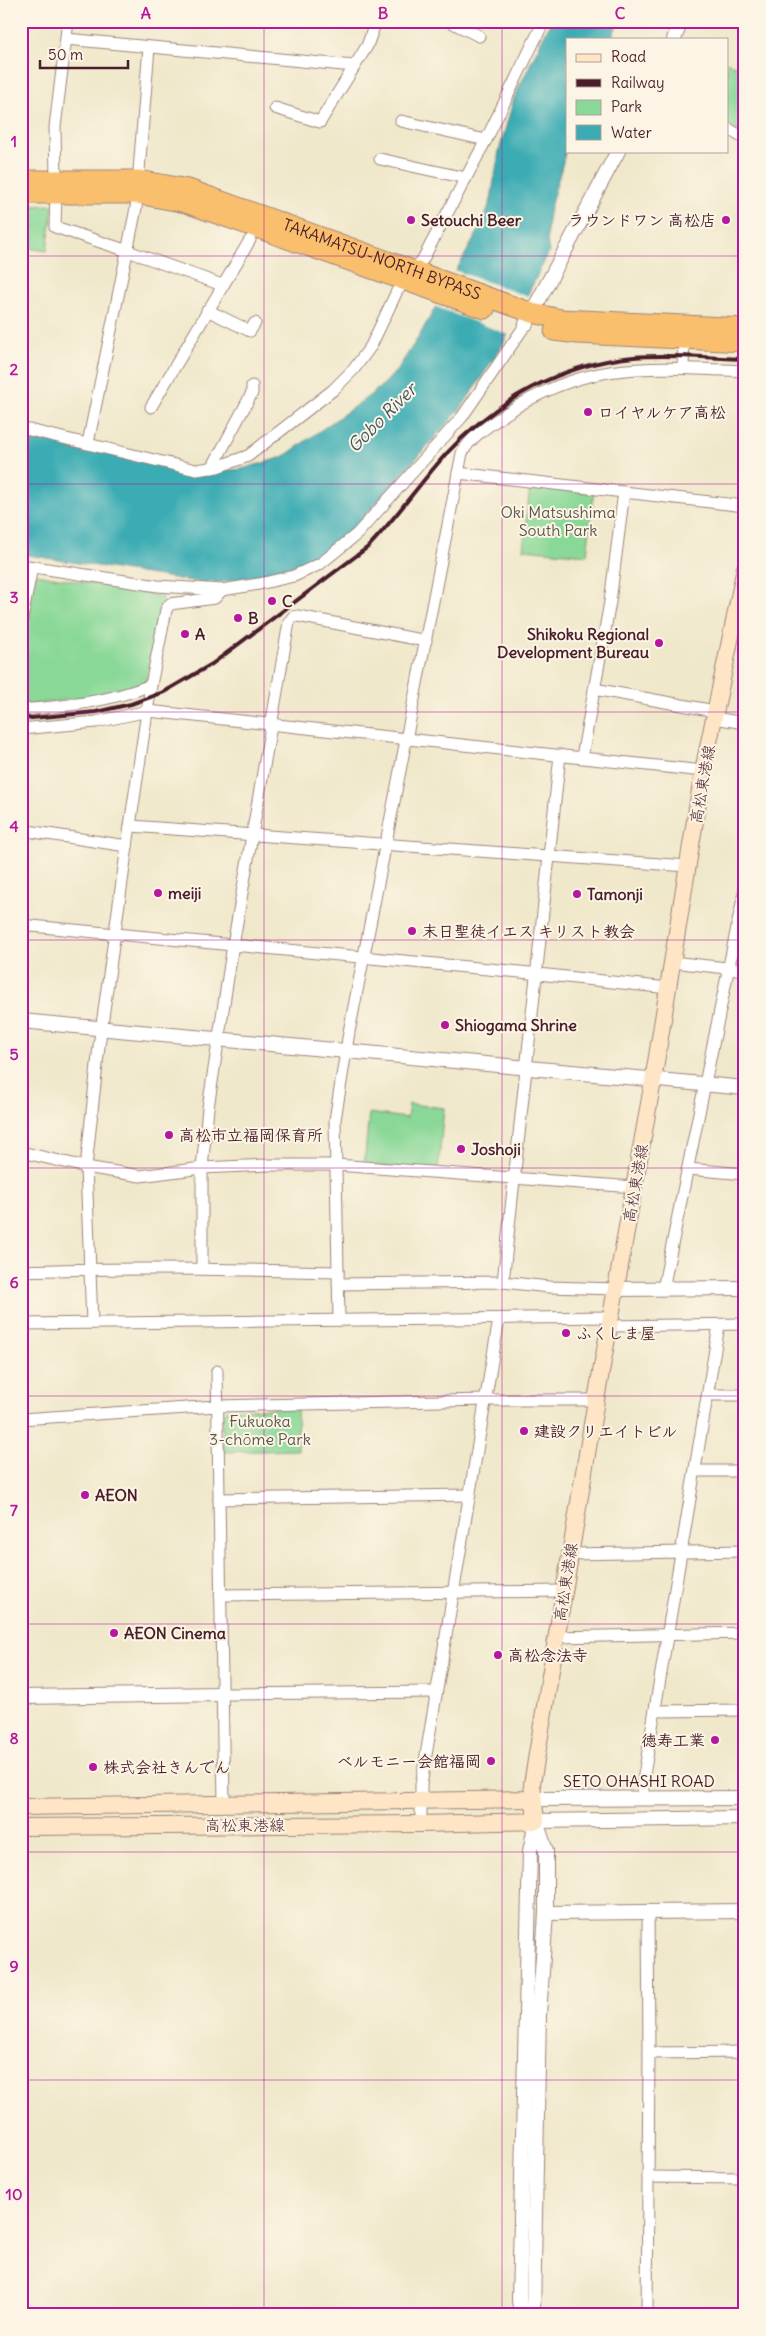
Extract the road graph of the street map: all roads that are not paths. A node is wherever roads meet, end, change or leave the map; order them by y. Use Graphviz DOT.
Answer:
graph roads {
  1 [pos="68,21"];
  2 [pos="376,21"];
  3 [pos="449,21"];
  4 [pos="544,21"];
  5 [pos="681,21"];
  6 [pos="479,36"];
  7 [pos="674,38"];
  8 [pos="66,39"];
  9 [pos="149,47"];
  10 [pos="354,66"];
  11 [pos="275,108"];
  12 [pos="401,122"];
  13 [pos="728,129"];
  14 [pos="745,139"];
  15 [pos="486,140"];
  16 [pos="617,152"];
  17 [pos="380,159"];
  18 [pos="466,178"];
  19 [pos="21,180"];
  20 [pos="56,186"];
  21 [pos="138,187"];
  22 [pos="21,194"];
  23 [pos="250,240"];
  24 [pos="128,251"];
  25 [pos="410,276"];
  26 [pos="222,285"];
  27 [pos="207,310"];
  28 [pos="524,316"];
  29 [pos="255,323"];
  30 [pos="745,328"];
  31 [pos="684,332"];
  32 [pos="745,342"];
  33 [pos="683,368"];
  34 [pos="745,371"];
  35 [pos="252,386"];
  36 [pos="150,407"];
  37 [pos="21,428"];
  38 [pos="88,443"];
  39 [pos="212,468"];
  40 [pos="458,473"];
  41 [pos="624,492"];
  42 [pos="745,506"];
  43 [pos="27,566"];
  44 [pos="745,568"];
  45 [pos="222,590"];
  46 [pos="21,623"];
  47 [pos="426,641"];
  48 [pos="151,685"];
  49 [pos="594,689"];
  50 [pos="21,710"];
  51 [pos="148,711"];
  52 [pos="715,714"];
  53 [pos="745,723"];
  54 [pos="272,724"];
  55 [pos="21,729"];
  56 [pos="406,739"];
  57 [pos="560,755"];
  58 [pos="582,758"];
  59 [pos="703,771"];
  60 [pos="131,826"];
  61 [pos="21,830"];
  62 [pos="252,834"];
  63 [pos="386,844"];
  64 [pos="127,846"];
  65 [pos="550,855"];
  66 [pos="688,866"];
  67 [pos="745,888"];
  68 [pos="21,925"];
  69 [pos="115,934"];
  70 [pos="234,945"];
  71 [pos="365,957"];
  72 [pos="672,962"];
  73 [pos="729,969"];
  74 [pos="745,970"];
  75 [pos="537,973"];
  76 [pos="668,988"];
  77 [pos="21,1021"];
  78 [pos="102,1029"];
  79 [pos="219,1040"];
  80 [pos="346,1051"];
  81 [pos="527,1068"];
  82 [pos="653,1081"];
  83 [pos="706,1085"];
  84 [pos="745,1088"];
  85 [pos="21,1152"];
  86 [pos="336,1165"];
  87 [pos="86,1167"];
  88 [pos="202,1168"];
  89 [pos="688,1169"];
  90 [pos="745,1174"];
  91 [pos="515,1177"];
  92 [pos="634,1187"];
  93 [pos="90,1268"];
  94 [pos="202,1268"];
  95 [pos="21,1272"];
  96 [pos="338,1278"];
  97 [pos="504,1282"];
  98 [pos="745,1288"];
  99 [pos="616,1289"];
  100 [pos="663,1289"];
  101 [pos="499,1319"];
  102 [pos="339,1320"];
  103 [pos="610,1322"];
  104 [pos="92,1323"];
  105 [pos="21,1324"];
  106 [pos="719,1324"];
  107 [pos="745,1324"];
  108 [pos="217,1371"];
  109 [pos="708,1395"];
  110 [pos="745,1395"];
  111 [pos="486,1400"];
  112 [pos="596,1400"];
  113 [pos="217,1406"];
  114 [pos="21,1419"];
  115 [pos="696,1471"];
  116 [pos="745,1471"];
  117 [pos="470,1495"];
  118 [pos="219,1500"];
  119 [pos="682,1552"];
  120 [pos="745,1552"];
  121 [pos="570,1554"];
  122 [pos="564,1590"];
  123 [pos="453,1591"];
  124 [pos="220,1594"];
  125 [pos="745,1633"];
  126 [pos="668,1634"];
  127 [pos="556,1637"];
  128 [pos="436,1692"];
  129 [pos="223,1694"];
  130 [pos="21,1697"];
  131 [pos="745,1710"];
  132 [pos="655,1711"];
  133 [pos="643,1798"];
  134 [pos="745,1798"];
  135 [pos="534,1799"];
  136 [pos="420,1802"];
  137 [pos="224,1804"];
  138 [pos="21,1808"];
  139 [pos="745,1818"];
  140 [pos="536,1821"];
  141 [pos="421,1824"];
  142 [pos="21,1827"];
  143 [pos="648,1910"];
  144 [pos="745,1911"];
  145 [pos="546,1913"];
  146 [pos="745,2052"];
  147 [pos="649,2053"];
  148 [pos="648,2176"];
  149 [pos="745,2178"];
  150 [pos="521,2315"];
  151 [pos="533,2315"];
  152 [pos="647,2315"];
  1 -- 8 [label="street"];
  2 -- 10 [label="street"];
  3 -- 6 [label="street"];
  4 -- 15 [label="street"];
  5 -- 7 [label="street"];
  8 -- 9 [label="street"];
  8 -- 20 [label="street"];
  9 -- 10 [label="street"];
  9 -- 21 [label="street"];
  10 -- 11 [label="street"];
  12 -- 15 [label="street"];
  13 -- 14 [label="street"];
  15 -- 18 [label="street"];
  16 -- 28 [label="street"];
  17 -- 18 [label="street"];
  18 -- 25 [label="street"];
  19 -- 20 [label="highway, TAKAMATSU-NORTH BYPASS"];
  20 -- 21 [label="highway, TAKAMATSU-NORTH BYPASS"];
  20 -- 22 [label="highway, TAKAMATSU-NORTH BYPASS"];
  20 -- 24 [label="street"];
  21 -- 24 [label="street"];
  21 -- 25 [label="highway, TAKAMATSU-NORTH BYPASS"];
  23 -- 26 [label="street"];
  24 -- 26 [label="street"];
  24 -- 38 [label="street"];
  25 -- 28 [label="highway, TAKAMATSU-NORTH BYPASS"];
  25 -- 39 [label="street"];
  26 -- 27 [label="street"];
  27 -- 29 [label="street"];
  27 -- 36 [label="street"];
  28 -- 31 [label="highway, TAKAMATSU-NORTH BYPASS"];
  28 -- 45 [label="street"];
  30 -- 31 [label="highway, TAKAMATSU-NORTH BYPASS"];
  31 -- 32 [label="highway, TAKAMATSU-NORTH BYPASS"];
  31 -- 33 [label="street"];
  33 -- 34 [label="street"];
  33 -- 40 [label="street"];
  35 -- 39 [label="street"];
  37 -- 38 [label="street"];
  38 -- 39 [label="street"];
  40 -- 41 [label="street"];
  40 -- 47 [label="street"];
  41 -- 42 [label="street"];
  41 -- 49 [label="street"];
  43 -- 45 [label="street"];
  43 -- 46 [label="street"];
  44 -- 52 [label="main road, 高松東港線"];
  45 -- 48 [label="street"];
  47 -- 54 [label="street"];
  47 -- 56 [label="street"];
  48 -- 50 [label="street"];
  48 -- 51 [label="street"];
  49 -- 52 [label="street"];
  49 -- 58 [label="street"];
  51 -- 54 [label="street"];
  51 -- 55 [label="street"];
  51 -- 60 [label="street"];
  52 -- 53 [label="street"];
  52 -- 59 [label="main road, 高松東港線"];
  54 -- 56 [label="street"];
  54 -- 62 [label="street"];
  56 -- 57 [label="street"];
  56 -- 63 [label="street"];
  57 -- 58 [label="street"];
  57 -- 65 [label="street"];
  58 -- 59 [label="street"];
  59 -- 66 [label="main road, 高松東港線"];
  60 -- 62 [label="street"];
  60 -- 64 [label="street"];
  61 -- 64 [label="street"];
  62 -- 63 [label="street"];
  62 -- 70 [label="street"];
  63 -- 65 [label="street"];
  63 -- 71 [label="street"];
  64 -- 69 [label="street"];
  65 -- 66 [label="street"];
  65 -- 75 [label="street"];
  66 -- 72 [label="main road, 高松東港線"];
  67 -- 73 [label="street"];
  68 -- 69 [label="street"];
  69 -- 70 [label="street"];
  69 -- 78 [label="street"];
  70 -- 71 [label="street"];
  70 -- 79 [label="street"];
  71 -- 75 [label="street"];
  71 -- 80 [label="street"];
  72 -- 73 [label="street"];
  72 -- 76 [label="main road, 高松東港線"];
  73 -- 74 [label="street"];
  73 -- 83 [label="street"];
  75 -- 76 [label="street"];
  75 -- 81 [label="street"];
  76 -- 82 [label="main road, 高松東港線"];
  77 -- 78 [label="street"];
  78 -- 79 [label="street"];
  78 -- 87 [label="street"];
  79 -- 80 [label="street"];
  79 -- 88 [label="street"];
  80 -- 81 [label="street"];
  80 -- 86 [label="street"];
  81 -- 82 [label="street"];
  81 -- 91 [label="street"];
  82 -- 83 [label="street"];
  82 -- 92 [label="main road, 高松東港線"];
  83 -- 84 [label="street"];
  83 -- 89 [label="street"];
  85 -- 87 [label="street"];
  86 -- 88 [label="street"];
  86 -- 91 [label="street"];
  86 -- 96 [label="street"];
  87 -- 88 [label="street"];
  87 -- 93 [label="street"];
  88 -- 94 [label="street"];
  89 -- 90 [label="street"];
  89 -- 100 [label="street"];
  91 -- 92 [label="street"];
  91 -- 97 [label="street"];
  92 -- 99 [label="main road, 高松東港線"];
  93 -- 94 [label="street"];
  93 -- 95 [label="street"];
  93 -- 104 [label="street"];
  94 -- 96 [label="street"];
  96 -- 97 [label="street"];
  96 -- 102 [label="street"];
  97 -- 99 [label="street"];
  98 -- 100 [label="street"];
  99 -- 100 [label="street"];
  99 -- 103 [label="main road, 高松東港線"];
  101 -- 102 [label="street"];
  101 -- 103 [label="street"];
  101 -- 111 [label="street"];
  102 -- 104 [label="street"];
  103 -- 106 [label="street"];
  103 -- 112 [label="main road, 高松東港線"];
  104 -- 105 [label="street"];
  106 -- 107 [label="street"];
  106 -- 109 [label="street"];
  108 -- 113 [label="street"];
  109 -- 110 [label="street"];
  109 -- 115 [label="street"];
  111 -- 112 [label="street"];
  111 -- 113 [label="street"];
  111 -- 117 [label="street"];
  112 -- 121 [label="main road, 高松東港線"];
  113 -- 114 [label="street"];
  113 -- 118 [label="street"];
  115 -- 116 [label="street"];
  115 -- 119 [label="street"];
  117 -- 118 [label="street"];
  117 -- 123 [label="street"];
  118 -- 124 [label="street"];
  119 -- 120 [label="street"];
  119 -- 121 [label="street"];
  119 -- 126 [label="street"];
  121 -- 122 [label="main road, 高松東港線"];
  122 -- 123 [label="street"];
  122 -- 127 [label="main road, 高松東港線"];
  123 -- 124 [label="street"];
  123 -- 128 [label="street"];
  124 -- 129 [label="street"];
  125 -- 126 [label="street"];
  126 -- 127 [label="street"];
  126 -- 132 [label="street"];
  127 -- 135 [label="main road, 高松東港線"];
  128 -- 129 [label="street"];
  128 -- 136 [label="street"];
  129 -- 130 [label="street"];
  129 -- 137 [label="street"];
  131 -- 132 [label="street"];
  132 -- 133 [label="street"];
  133 -- 134 [label="street, SETO OHASHI ROAD"];
  133 -- 135 [label="street, SETO OHASHI ROAD"];
  135 -- 136 [label="main road, 高松東港線"];
  135 -- 140 [label="main road, 高松東港線"];
  136 -- 137 [label="main road, 高松東港線"];
  136 -- 141 [label="street"];
  137 -- 138 [label="main road, 高松東港線"];
  139 -- 140 [label="street"];
  140 -- 141 [label="main road, 高松東港線"];
  140 -- 145 [label="street"];
  140 -- 150 [label="street"];
  141 -- 142 [label="main road, 高松東港線"];
  143 -- 144 [label="street"];
  143 -- 145 [label="street"];
  143 -- 147 [label="street"];
  145 -- 151 [label="street"];
  146 -- 147 [label="street"];
  147 -- 148 [label="street"];
  148 -- 149 [label="street"];
  148 -- 152 [label="street"];
}
